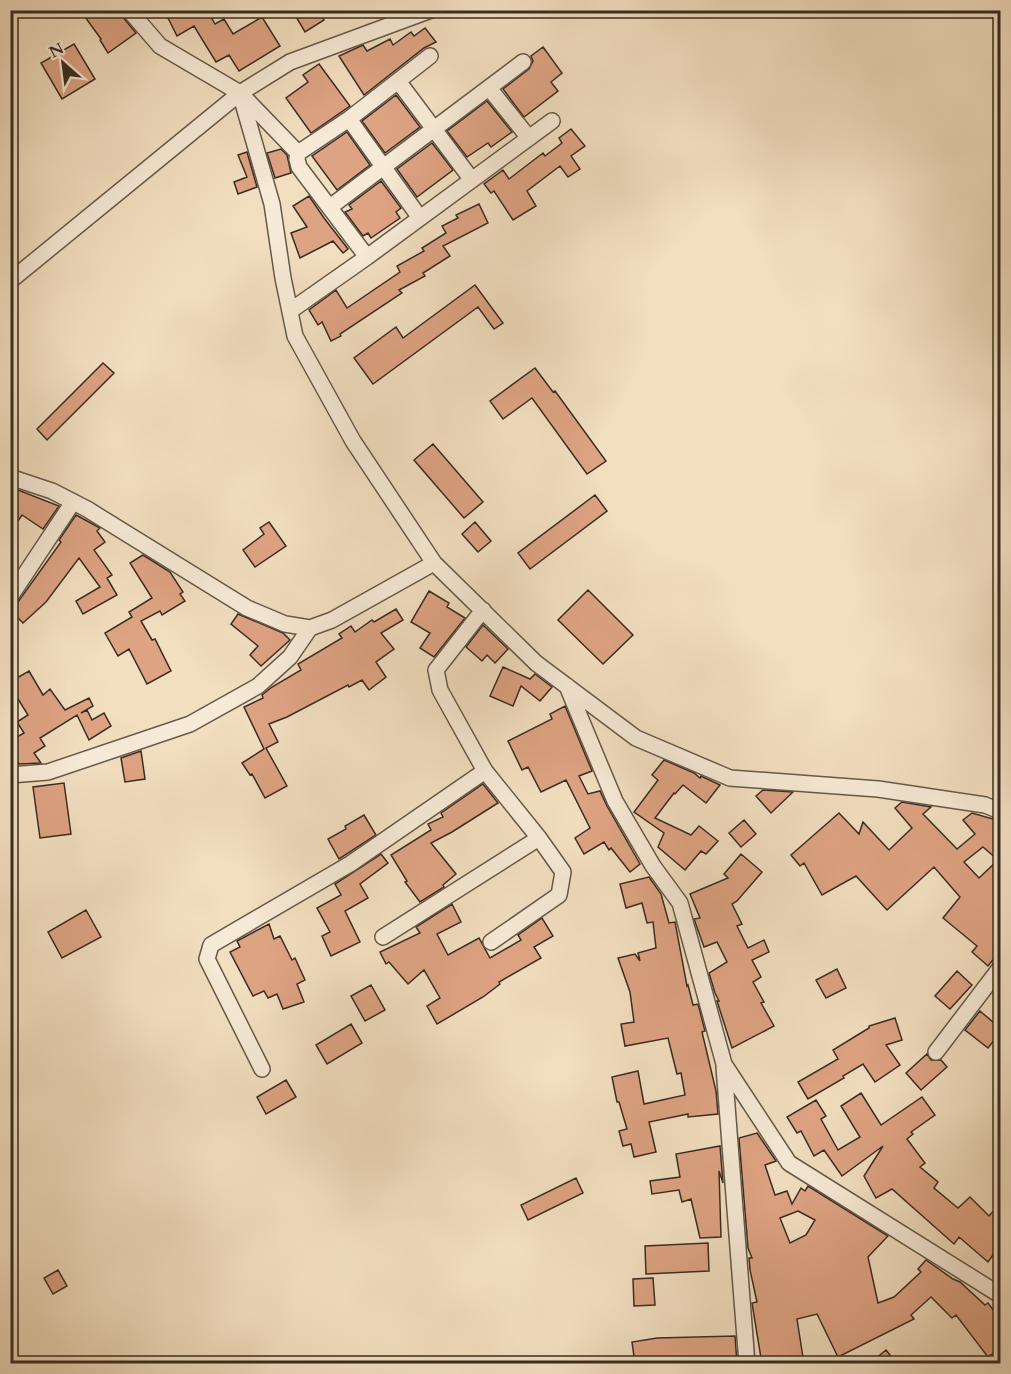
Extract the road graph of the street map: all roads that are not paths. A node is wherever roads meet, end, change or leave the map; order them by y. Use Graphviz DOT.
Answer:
graph roads {
  1 [pos="129,10"];
  2 [pos="431,10"];
  3 [pos="430,56"];
  4 [pos="523,62"];
  5 [pos="398,81"];
  6 [pos="489,88"];
  7 [pos="240,93"];
  8 [pos="350,119"];
  9 [pos="552,121"];
  10 [pos="435,130"];
  11 [pos="529,138"];
  12 [pos="298,153"];
  13 [pos="384,168"];
  14 [pos="472,180"];
  15 [pos="330,207"];
  16 [pos="420,218"];
  17 [pos="367,257"];
  18 [pos="10,281"];
  19 [pos="290,311"];
  20 [pos="10,477"];
  21 [pos="73,502"];
  22 [pos="434,563"];
  23 [pos="10,597"];
  24 [pos="483,610"];
  25 [pos="310,628"];
  26 [pos="567,686"];
  27 [pos="485,771"];
  28 [pos="10,776"];
  29 [pos="1000,811"];
  30 [pos="539,838"];
  31 [pos="383,937"];
  32 [pos="491,942"];
  33 [pos="1000,968"];
  34 [pos="936,1052"];
  35 [pos="724,1064"];
  36 [pos="262,1069"];
  37 [pos="1000,1295"];
  38 [pos="747,1364"];
  1 -- 7 [label="street"];
  2 -- 7 [label="street"];
  3 -- 5 [label="street"];
  4 -- 6 [label="street"];
  5 -- 8 [label="street"];
  5 -- 10 [label="street"];
  6 -- 10 [label="street"];
  6 -- 11 [label="street"];
  7 -- 12 [label="street"];
  7 -- 18 [label="street"];
  7 -- 19 [label="street"];
  8 -- 12 [label="street"];
  8 -- 13 [label="street"];
  9 -- 11 [label="street"];
  10 -- 13 [label="street"];
  10 -- 14 [label="street"];
  11 -- 14 [label="street"];
  12 -- 15 [label="street"];
  13 -- 15 [label="street"];
  13 -- 16 [label="street"];
  14 -- 16 [label="street"];
  15 -- 17 [label="street"];
  16 -- 17 [label="street"];
  17 -- 19 [label="street"];
  19 -- 22 [label="street"];
  20 -- 21 [label="street"];
  21 -- 23 [label="street"];
  21 -- 25 [label="street"];
  22 -- 24 [label="street"];
  22 -- 25 [label="street"];
  24 -- 26 [label="street"];
  24 -- 27 [label="street"];
  25 -- 28 [label="street"];
  26 -- 29 [label="street"];
  26 -- 35 [label="street"];
  27 -- 30 [label="street"];
  27 -- 36 [label="street"];
  30 -- 31 [label="street"];
  30 -- 32 [label="street"];
  33 -- 34 [label="street"];
  35 -- 37 [label="street"];
  35 -- 38 [label="street"];
}
